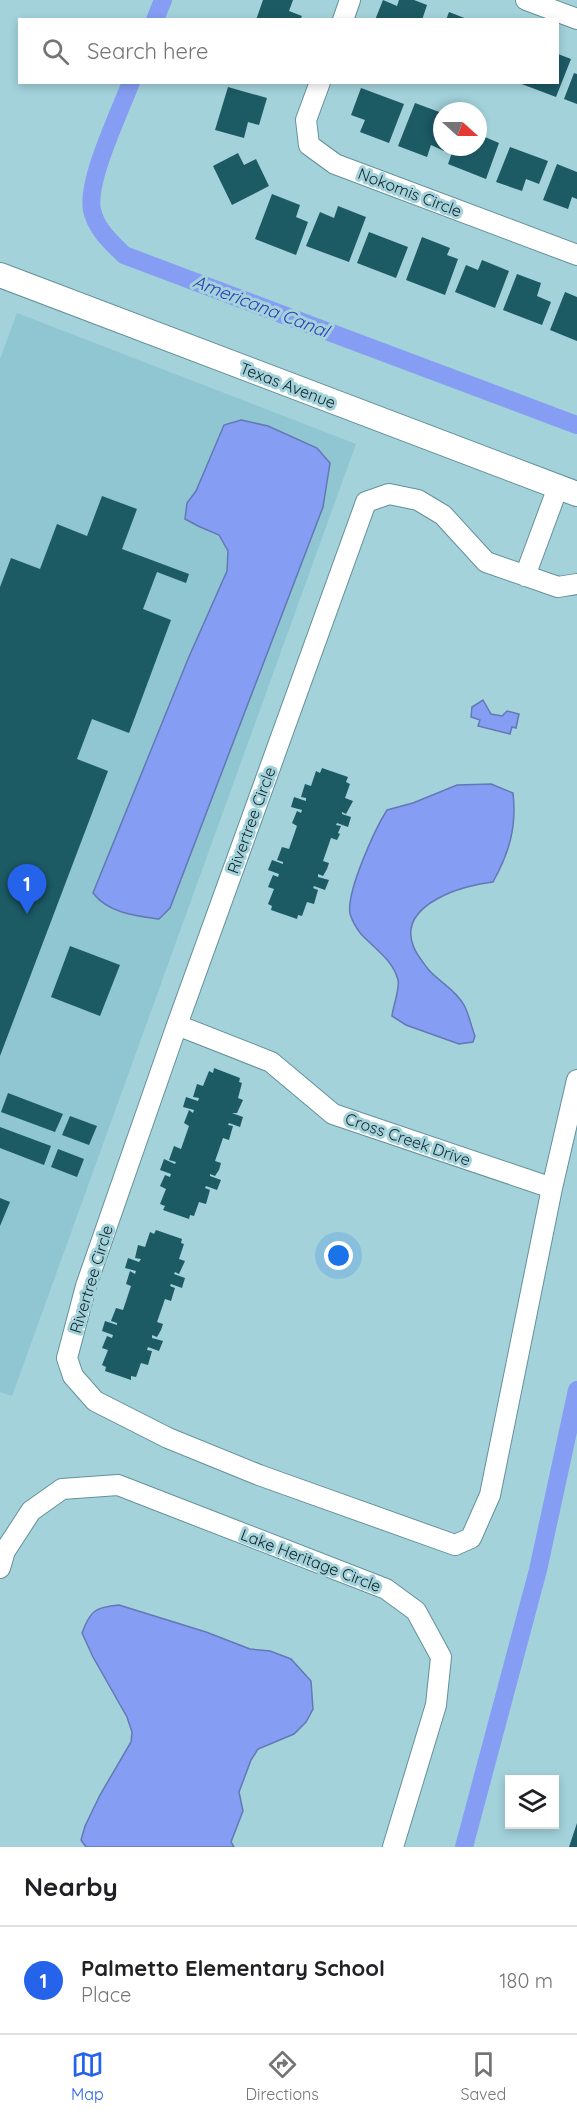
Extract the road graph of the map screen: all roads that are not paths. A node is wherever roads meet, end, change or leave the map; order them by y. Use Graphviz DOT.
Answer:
graph roads {
  1 [pos="350,0"];
  2 [pos="526,0"];
  3 [pos="344,18"];
  4 [pos="577,19"];
  5 [pos="319,84"];
  6 [pos="577,255"];
  7 [pos="0,275"];
  8 [pos="567,490"];
  9 [pos="525,576"];
  10 [pos="577,584"];
  11 [pos="177,1025"];
  12 [pos="577,1080"];
  13 [pos="552,1188"];
  14 [pos="2,1557"];
  15 [pos="393,1847"];
  1 -- 3 [label="street"];
  2 -- 4 [label="street"];
  5 -- 6 [label="street, Nokomis Circle"];
  7 -- 8 [label="street, Texas Avenue"];
  8 -- 9 [label="street"];
  9 -- 10 [label="street, Rivertree Circle"];
  9 -- 11 [label="street, Rivertree Circle"];
  11 -- 13 [label="street, Cross Creek Drive"];
  11 -- 13 [label="street, Rivertree Circle"];
  12 -- 13 [label="street, Rivertree Circle"];
  14 -- 15 [label="street, Lake Heritage Circle"];
}
